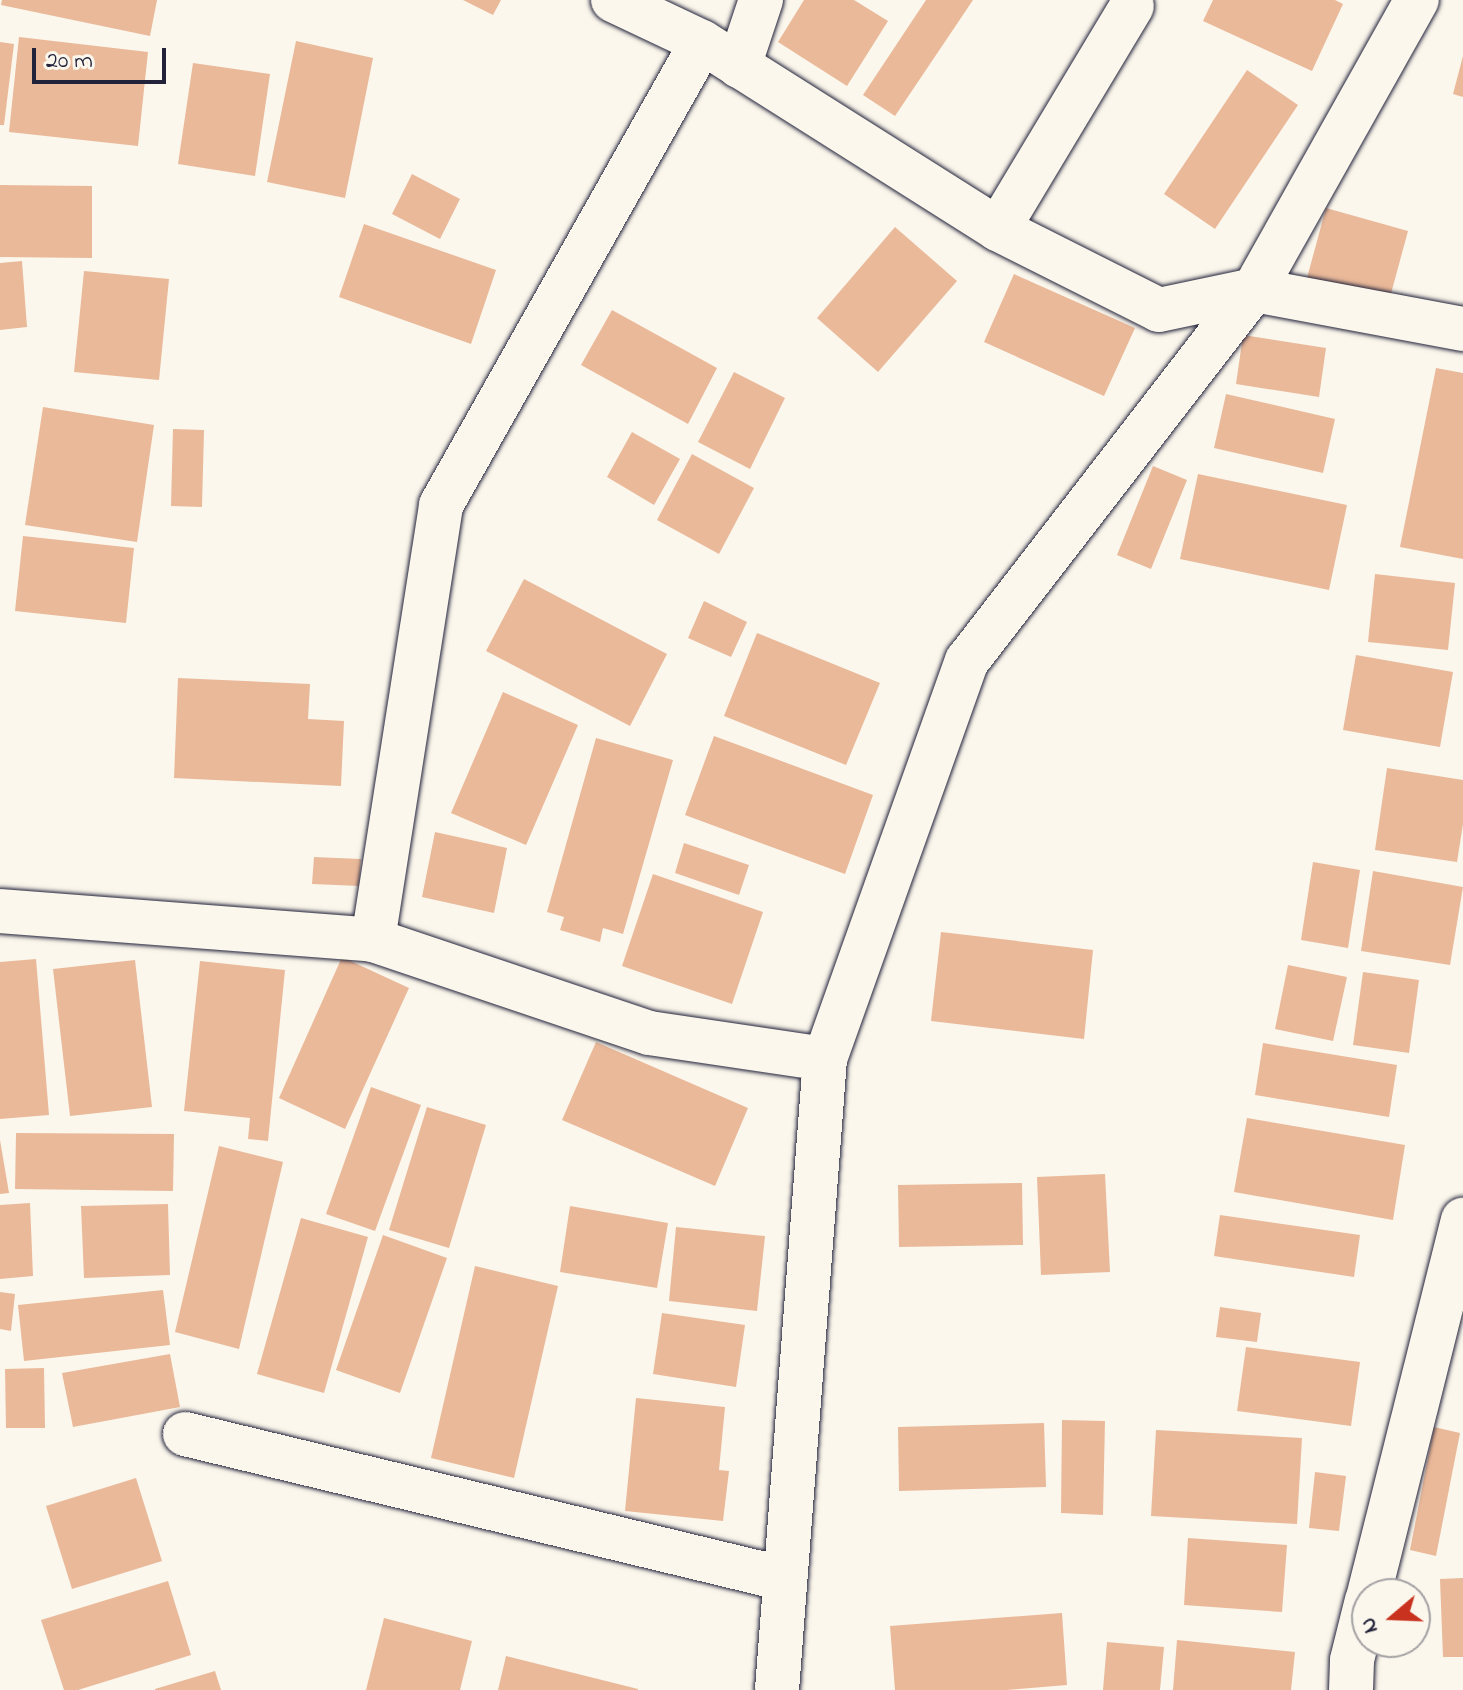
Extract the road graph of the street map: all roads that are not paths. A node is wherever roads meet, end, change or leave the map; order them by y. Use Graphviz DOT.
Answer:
graph roads {
  1 [pos="613,0"];
  2 [pos="761,0"];
  3 [pos="1417,0"];
  4 [pos="1132,6"];
  5 [pos="702,42"];
  6 [pos="739,66"];
  7 [pos="998,229"];
  8 [pos="1254,290"];
  9 [pos="1463,329"];
  10 [pos="0,911"];
  11 [pos="373,940"];
  12 [pos="825,1059"];
  13 [pos="1463,1220"];
  14 [pos="185,1434"];
  15 [pos="1373,1578"];
  16 [pos="785,1579"];
  17 [pos="1352,1658"];
  18 [pos="777,1690"];
  19 [pos="1351,1690"];
  1 -- 5 [label="street"];
  2 -- 6 [label="street"];
  3 -- 8 [label="street"];
  4 -- 7 [label="street"];
  5 -- 6 [label="street"];
  5 -- 11 [label="street"];
  6 -- 7 [label="street"];
  7 -- 8 [label="street"];
  8 -- 9 [label="street"];
  8 -- 12 [label="street"];
  10 -- 11 [label="street"];
  11 -- 12 [label="street"];
  12 -- 16 [label="street"];
  13 -- 15 [label="street"];
  14 -- 16 [label="street"];
  16 -- 18 [label="street"];
  17 -- 19 [label="street"];
}
